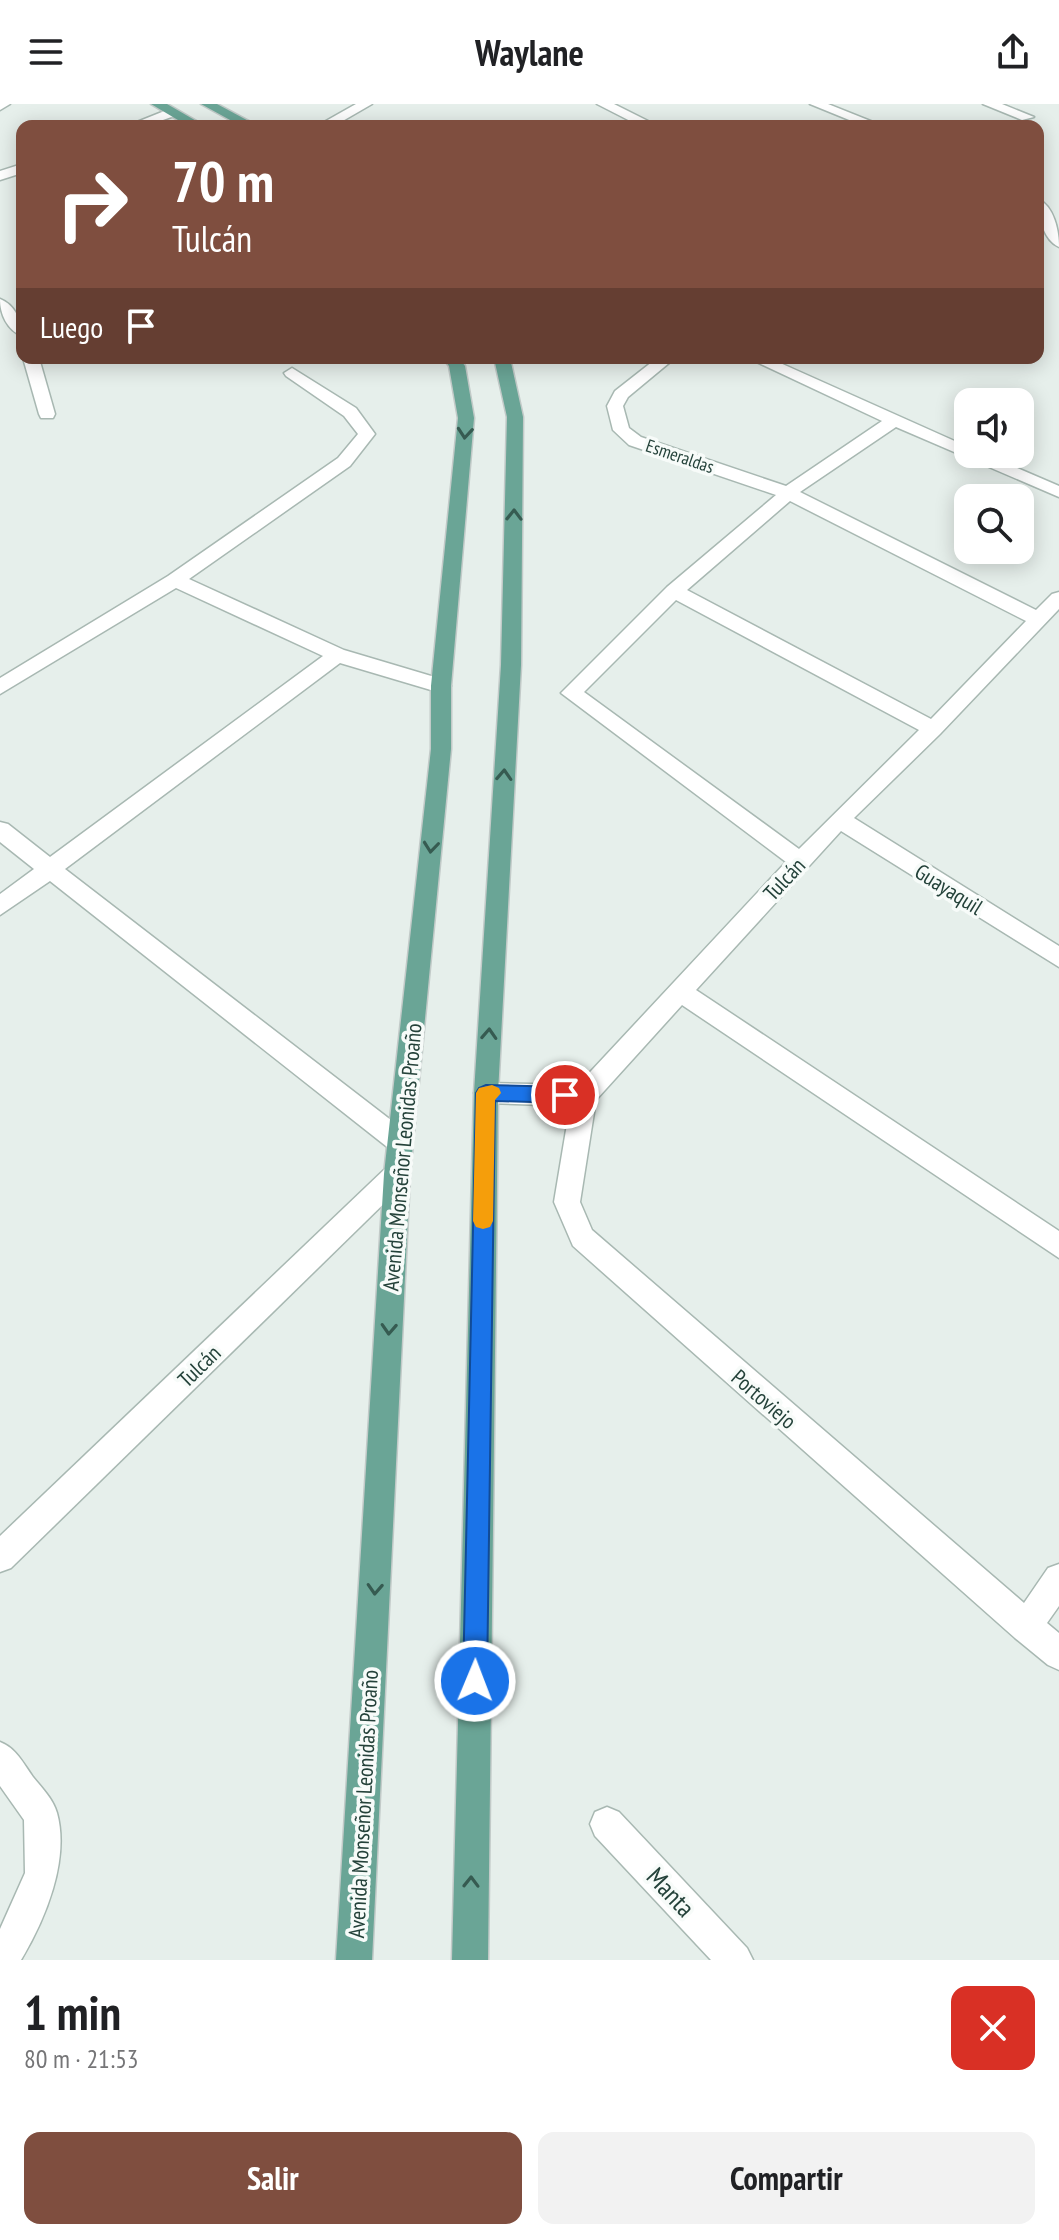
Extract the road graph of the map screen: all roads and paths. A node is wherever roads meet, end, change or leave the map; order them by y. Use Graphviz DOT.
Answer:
graph roads {
  1 [pos="157,104"];
  2 [pos="207,104"];
  3 [pos="366,104"];
  4 [pos="603,104"];
  5 [pos="816,104"];
  6 [pos="989,104"];
  7 [pos="172,112"];
  8 [pos="1027,118"];
  9 [pos="150,120"];
  10 [pos="187,120"];
  11 [pos="239,120"];
  12 [pos="335,120"];
  13 [pos="638,120"];
  14 [pos="860,120"];
  15 [pos="1044,214"];
  16 [pos="1059,243"];
  17 [pos="0,304"];
  18 [pos="16,324"];
  19 [pos="33,364"];
  20 [pos="456,364"];
  21 [pos="503,364"];
  22 [pos="659,364"];
  23 [pos="769,364"];
  24 [pos="292,373"];
  25 [pos="47,414"];
  26 [pos="893,421"];
  27 [pos="954,447"];
  28 [pos="1004,468"];
  29 [pos="1059,492"];
  30 [pos="788,493"];
  31 [pos="175,580"];
  32 [pos="674,591"];
  33 [pos="1059,598"];
  34 [pos="1038,619"];
  35 [pos="337,655"];
  36 [pos="441,686"];
  37 [pos="0,687"];
  38 [pos="933,729"];
  39 [pos="839,819"];
  40 [pos="0,830"];
  41 [pos="800,861"];
  42 [pos="51,870"];
  43 [pos="0,906"];
  44 [pos="1059,958"];
  45 [pos="681,992"];
  46 [pos="486,1093"];
  47 [pos="584,1096"];
  48 [pos="400,1142"];
  49 [pos="397,1174"];
  50 [pos="1059,1246"];
  51 [pos="0,1557"];
  52 [pos="1059,1579"];
  53 [pos="1026,1627"];
  54 [pos="1059,1654"];
  55 [pos="0,1758"];
  56 [pos="607,1824"];
  57 [pos="1,1960"];
  58 [pos="354,1960"];
  59 [pos="470,1960"];
  60 [pos="735,1960"];
  1 -- 7 [label="main road"];
  2 -- 11 [label="main road"];
  3 -- 12 [label="street"];
  4 -- 13 [label="street"];
  5 -- 14 [label="street"];
  6 -- 8 [label="street"];
  7 -- 9 [label="street"];
  7 -- 10 [label="main road"];
  15 -- 16 [label="street"];
  17 -- 18 [label="street"];
  19 -- 25 [label="street"];
  20 -- 36 [label="main road, Avenida Monseñor Leonidas Proaño, one-way"];
  46 -- 21 [label="main road, one-way"];
  22 -- 30 [label="street, Esmeraldas"];
  23 -- 26 [label="street"];
  24 -- 31 [label="street"];
  26 -- 27 [label="street"];
  26 -- 30 [label="street"];
  28 -- 29 [label="street"];
  30 -- 32 [label="street"];
  30 -- 34 [label="street"];
  31 -- 35 [label="street"];
  31 -- 37 [label="street"];
  32 -- 38 [label="street"];
  32 -- 41 [label="street"];
  33 -- 34 [label="street, Tulcán"];
  34 -- 38 [label="street, Tulcán"];
  35 -- 36 [label="street"];
  35 -- 42 [label="street"];
  36 -- 48 [label="main road, Avenida Monseñor Leonidas Proaño, one-way"];
  38 -- 39 [label="street, Tulcán"];
  39 -- 41 [label="street, Tulcán"];
  39 -- 44 [label="street, Guayaquil"];
  40 -- 42 [label="street"];
  41 -- 45 [label="street, Tulcán"];
  42 -- 43 [label="street"];
  42 -- 48 [label="street"];
  45 -- 47 [label="street, Tulcán"];
  45 -- 50 [label="street"];
  46 -- 47 [label="street"];
  59 -- 46 [label="main road, one-way"];
  47 -- 53 [label="street, Portoviejo"];
  48 -- 49 [label="main road, Avenida Monseñor Leonidas Proaño"];
  49 -- 51 [label="street, Tulcán"];
  49 -- 58 [label="main road, Avenida Monseñor Leonidas Proaño, one-way"];
  52 -- 53 [label="street"];
  53 -- 54 [label="street, Portoviejo"];
  55 -- 57 [label="street"];
  56 -- 60 [label="street, Manta"];
}
